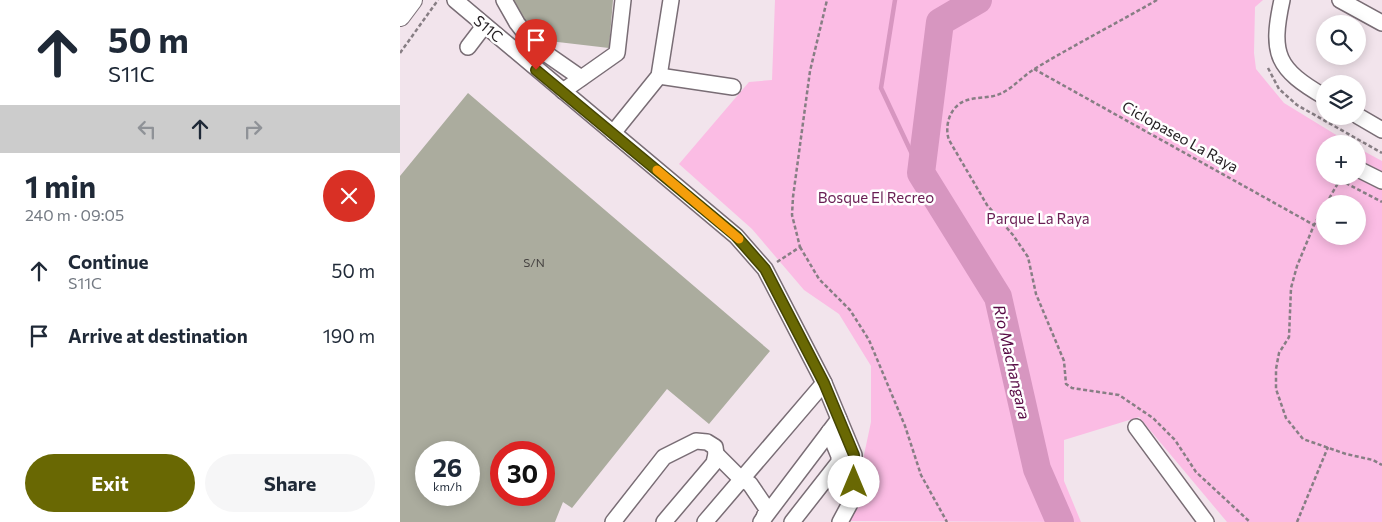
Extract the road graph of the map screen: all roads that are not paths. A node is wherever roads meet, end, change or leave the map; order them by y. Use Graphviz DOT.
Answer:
graph roads {
  1 [pos="412,0"];
  2 [pos="455,0"];
  3 [pos="504,0"];
  4 [pos="623,0"];
  5 [pos="671,0"];
  6 [pos="1282,0"];
  7 [pos="1340,0"];
  8 [pos="400,16"];
  9 [pos="1382,22"];
  10 [pos="484,26"];
  11 [pos="468,47"];
  12 [pos="659,76"];
  13 [pos="581,78"];
  14 [pos="733,87"];
  15 [pos="562,91"];
  16 [pos="1316,91"];
  17 [pos="1366,119"];
  18 [pos="1380,123"];
  19 [pos="613,133"];
  20 [pos="1366,173"];
  21 [pos="1382,181"];
  22 [pos="824,383"];
  23 [pos="839,419"];
  24 [pos="1136,427"];
  25 [pos="830,432"];
  26 [pos="716,454"];
  27 [pos="741,479"];
  28 [pos="613,522"];
  29 [pos="664,522"];
  30 [pos="704,522"];
  31 [pos="762,522"];
  32 [pos="792,522"];
  33 [pos="840,522"];
  34 [pos="1206,522"];
  1 -- 8 [label="main road"];
  2 -- 10 [label="street, S11C"];
  3 -- 13 [label="street"];
  4 -- 13 [label="street"];
  5 -- 12 [label="street"];
  6 -- 16 [label="street"];
  7 -- 9 [label="street"];
  10 -- 11 [label="street"];
  10 -- 15 [label="street, S11C"];
  12 -- 14 [label="street"];
  12 -- 19 [label="street"];
  13 -- 15 [label="street"];
  15 -- 19 [label="street, S11C"];
  17 -- 18 [label="street"];
  19 -- 22 [label="street, S11C"];
  20 -- 21 [label="street"];
  22 -- 23 [label="street, S11C"];
  22 -- 27 [label="street"];
  23 -- 25 [label="street"];
  23 -- 33 [label="street, S11C"];
  24 -- 34 [label="street"];
  25 -- 31 [label="street"];
  25 -- 32 [label="street"];
  26 -- 27 [label="street"];
  26 -- 28 [label="street"];
  26 -- 29 [label="street"];
  27 -- 30 [label="street"];
  27 -- 31 [label="street"];
}
